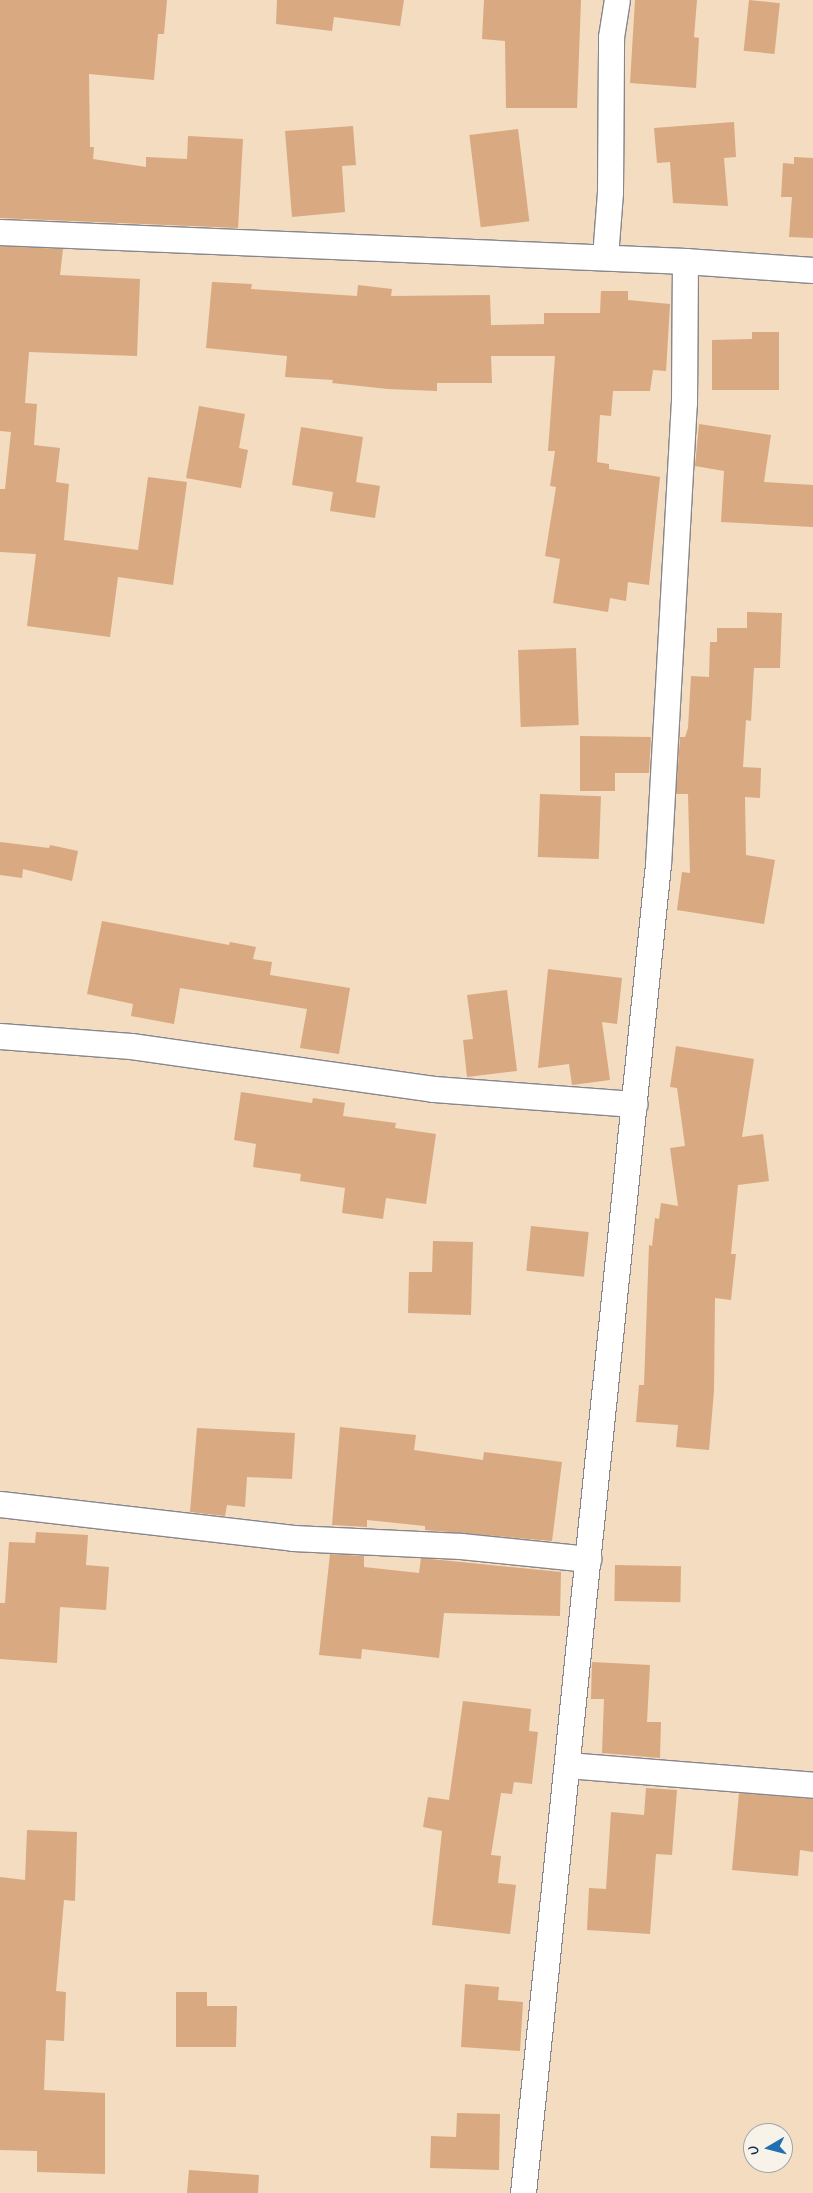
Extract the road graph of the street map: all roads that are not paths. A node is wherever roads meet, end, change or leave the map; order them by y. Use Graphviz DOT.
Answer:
graph roads {
  1 [pos="617,0"];
  2 [pos="0,232"];
  3 [pos="605,257"];
  4 [pos="685,261"];
  5 [pos="813,270"];
  6 [pos="0,1036"];
  7 [pos="634,1104"];
  8 [pos="0,1504"];
  9 [pos="588,1559"];
  10 [pos="567,1765"];
  11 [pos="813,1785"];
  12 [pos="523,2193"];
  1 -- 3 [label="street"];
  2 -- 3 [label="street"];
  3 -- 4 [label="street"];
  4 -- 5 [label="street"];
  4 -- 7 [label="street"];
  6 -- 7 [label="street"];
  7 -- 9 [label="street"];
  8 -- 9 [label="street"];
  9 -- 10 [label="street"];
  10 -- 11 [label="street"];
  10 -- 12 [label="street"];
}
